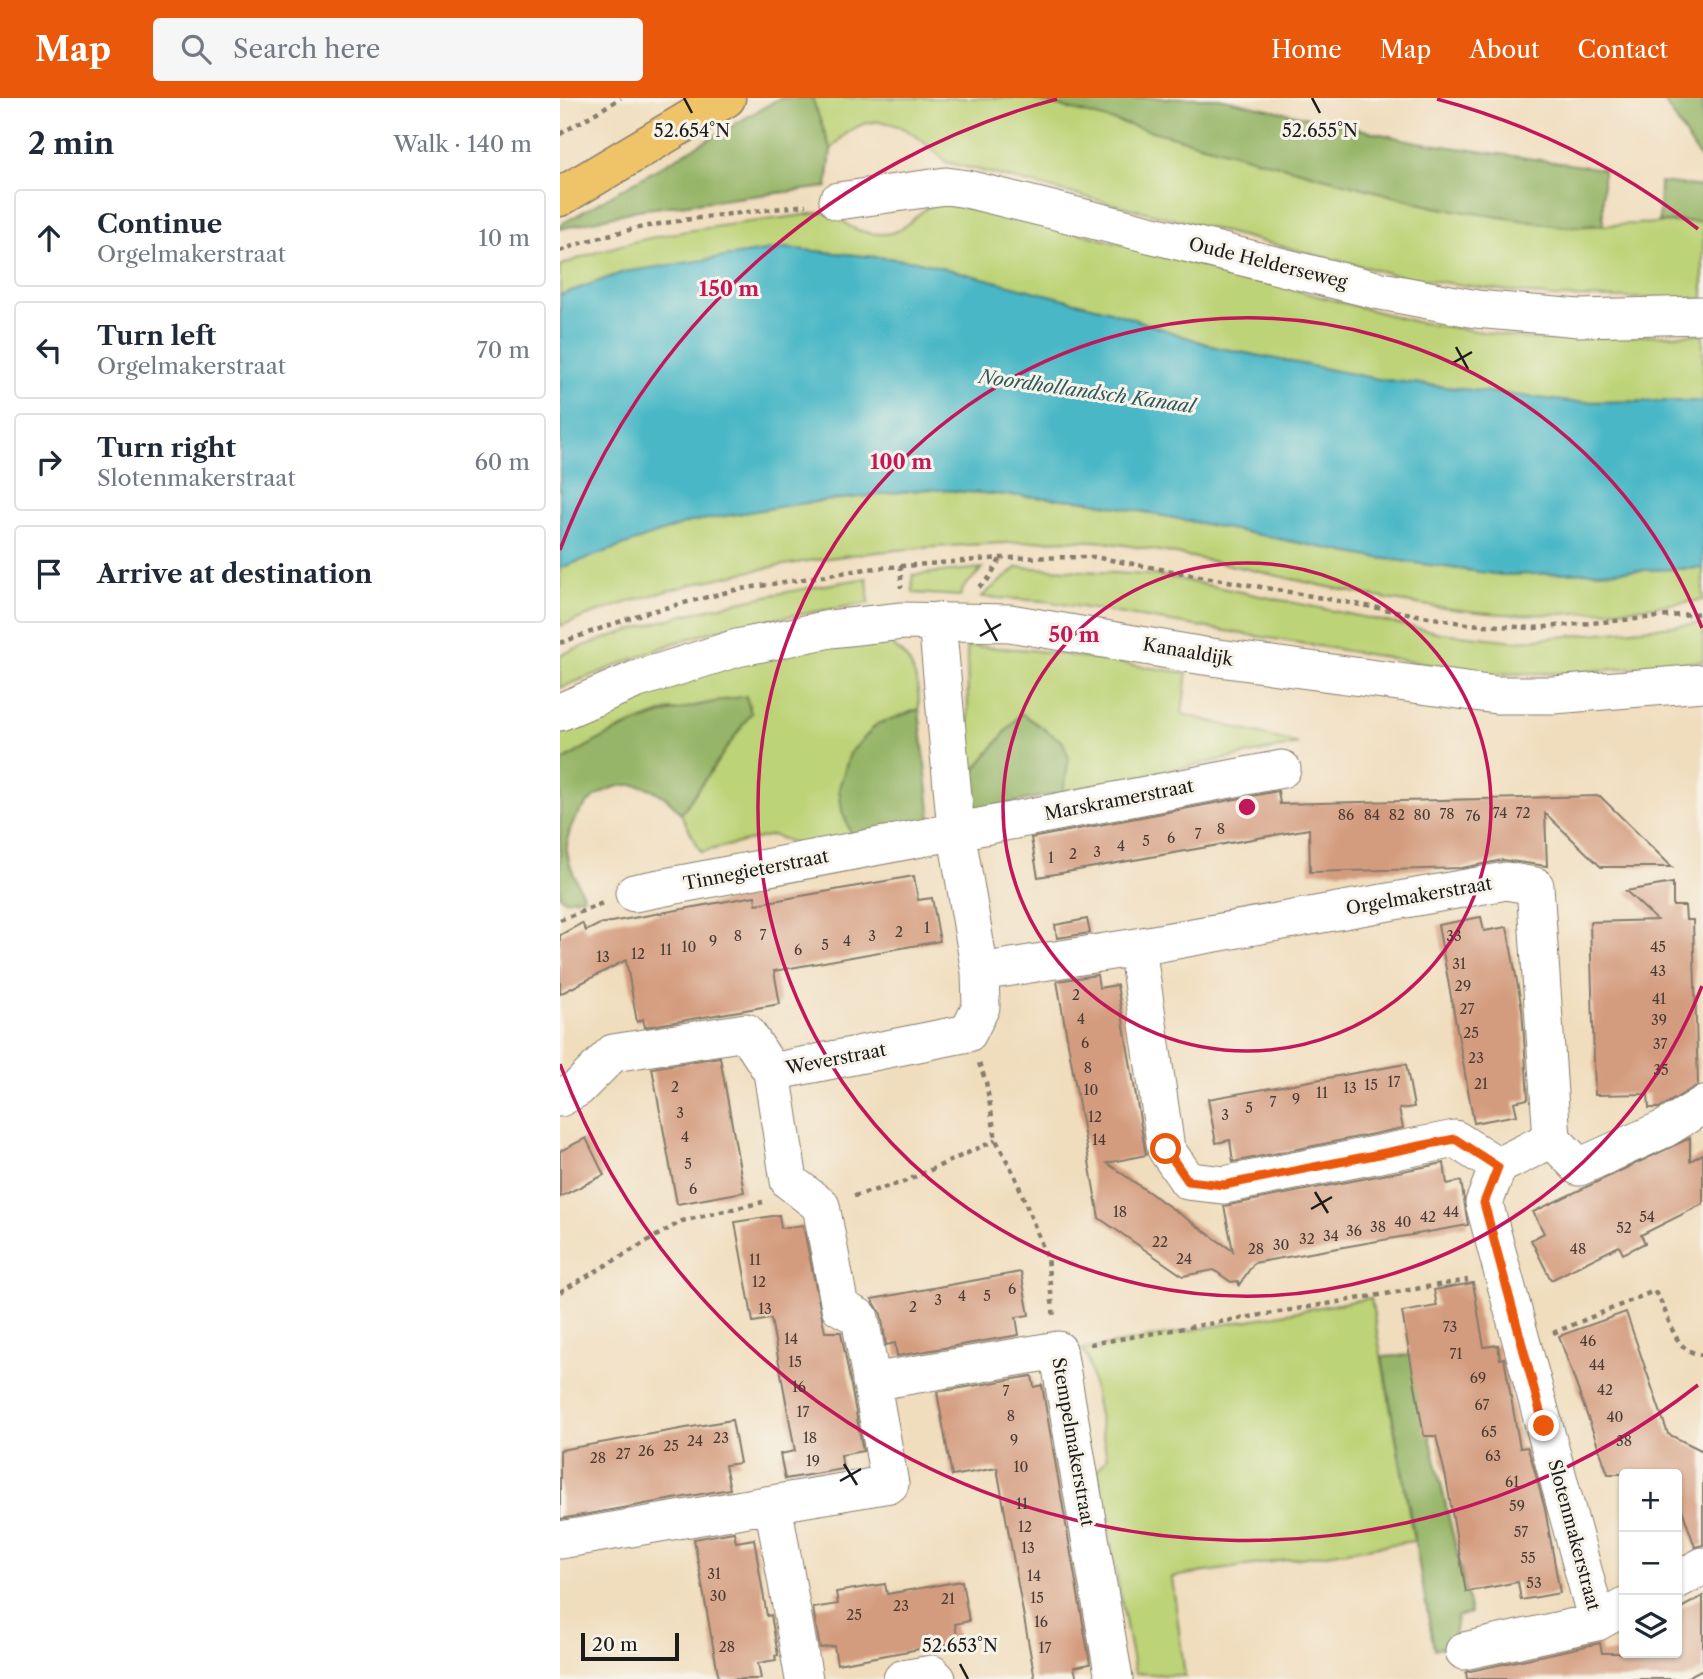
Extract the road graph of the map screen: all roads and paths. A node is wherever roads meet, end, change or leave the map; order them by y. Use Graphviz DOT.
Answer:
graph roads {
  1 [pos="621,98"];
  2 [pos="726,98"];
  3 [pos="560,134"];
  4 [pos="560,197"];
  5 [pos="838,201"];
  6 [pos="560,251"];
  7 [pos="1703,315"];
  8 [pos="1703,613"];
  9 [pos="937,621"];
  10 [pos="560,643"];
  11 [pos="1703,683"];
  12 [pos="560,712"];
  13 [pos="1282,769"];
  14 [pos="956,830"];
  15 [pos="634,894"];
  16 [pos="560,920"];
  17 [pos="1137,947"];
  18 [pos="979,972"];
  19 [pos="968,1033"];
  20 [pos="772,1072"];
  21 [pos="560,1098"];
  22 [pos="1703,1105"];
  23 [pos="1552,1139"];
  24 [pos="996,1140"];
  25 [pos="1498,1167"];
  26 [pos="813,1199"];
  27 [pos="1503,1274"];
  28 [pos="560,1292"];
  29 [pos="1522,1344"];
  30 [pos="1058,1350"];
  31 [pos="1703,1355"];
  32 [pos="871,1382"];
  33 [pos="773,1504"];
  34 [pos="560,1540"];
  35 [pos="1703,1566"];
  36 [pos="1682,1577"];
  37 [pos="1610,1614"];
  38 [pos="1464,1651"];
  39 [pos="804,1679"];
  40 [pos="902,1679"];
  41 [pos="937,1679"];
  42 [pos="1114,1679"];
  1 -- 3 [label="path"];
  2 -- 4 [label="main road"];
  5 -- 6 [label="path"];
  5 -- 7 [label="street, Oude Helderseweg"];
  8 -- 10 [label="path"];
  9 -- 11 [label="street, Kanaaldijk"];
  9 -- 12 [label="street, Kanaaldijk"];
  9 -- 14 [label="street"];
  13 -- 14 [label="street, Marskramerstraat"];
  14 -- 15 [label="street, Tinnegieterstraat"];
  14 -- 18 [label="street"];
  15 -- 16 [label="path"];
  17 -- 18 [label="street, Orgelmakerstraat"];
  17 -- 23 [label="street, Orgelmakerstraat"];
  17 -- 25 [label="street"];
  18 -- 19 [label="street"];
  19 -- 20 [label="street, Weverstraat"];
  19 -- 24 [label="path"];
  20 -- 21 [label="street"];
  20 -- 26 [label="street, Weverstraat"];
  22 -- 23 [label="street"];
  23 -- 25 [label="street"];
  24 -- 26 [label="path"];
  24 -- 30 [label="path"];
  25 -- 27 [label="street, Slotenmakerstraat"];
  26 -- 28 [label="path"];
  26 -- 32 [label="street, Weverstraat"];
  27 -- 29 [label="street, Slotenmakerstraat"];
  27 -- 30 [label="path"];
  29 -- 31 [label="path"];
  29 -- 37 [label="street, Slotenmakerstraat"];
  30 -- 32 [label="street, Stempelmakerstraat"];
  30 -- 42 [label="street, Stempelmakerstraat"];
  32 -- 33 [label="street, Weverstraat"];
  33 -- 34 [label="street, Weverstraat"];
  33 -- 39 [label="street"];
  35 -- 36 [label="street"];
  37 -- 38 [label="street, Slotenmakerstraat"];
  40 -- 41 [label="street"];
}
